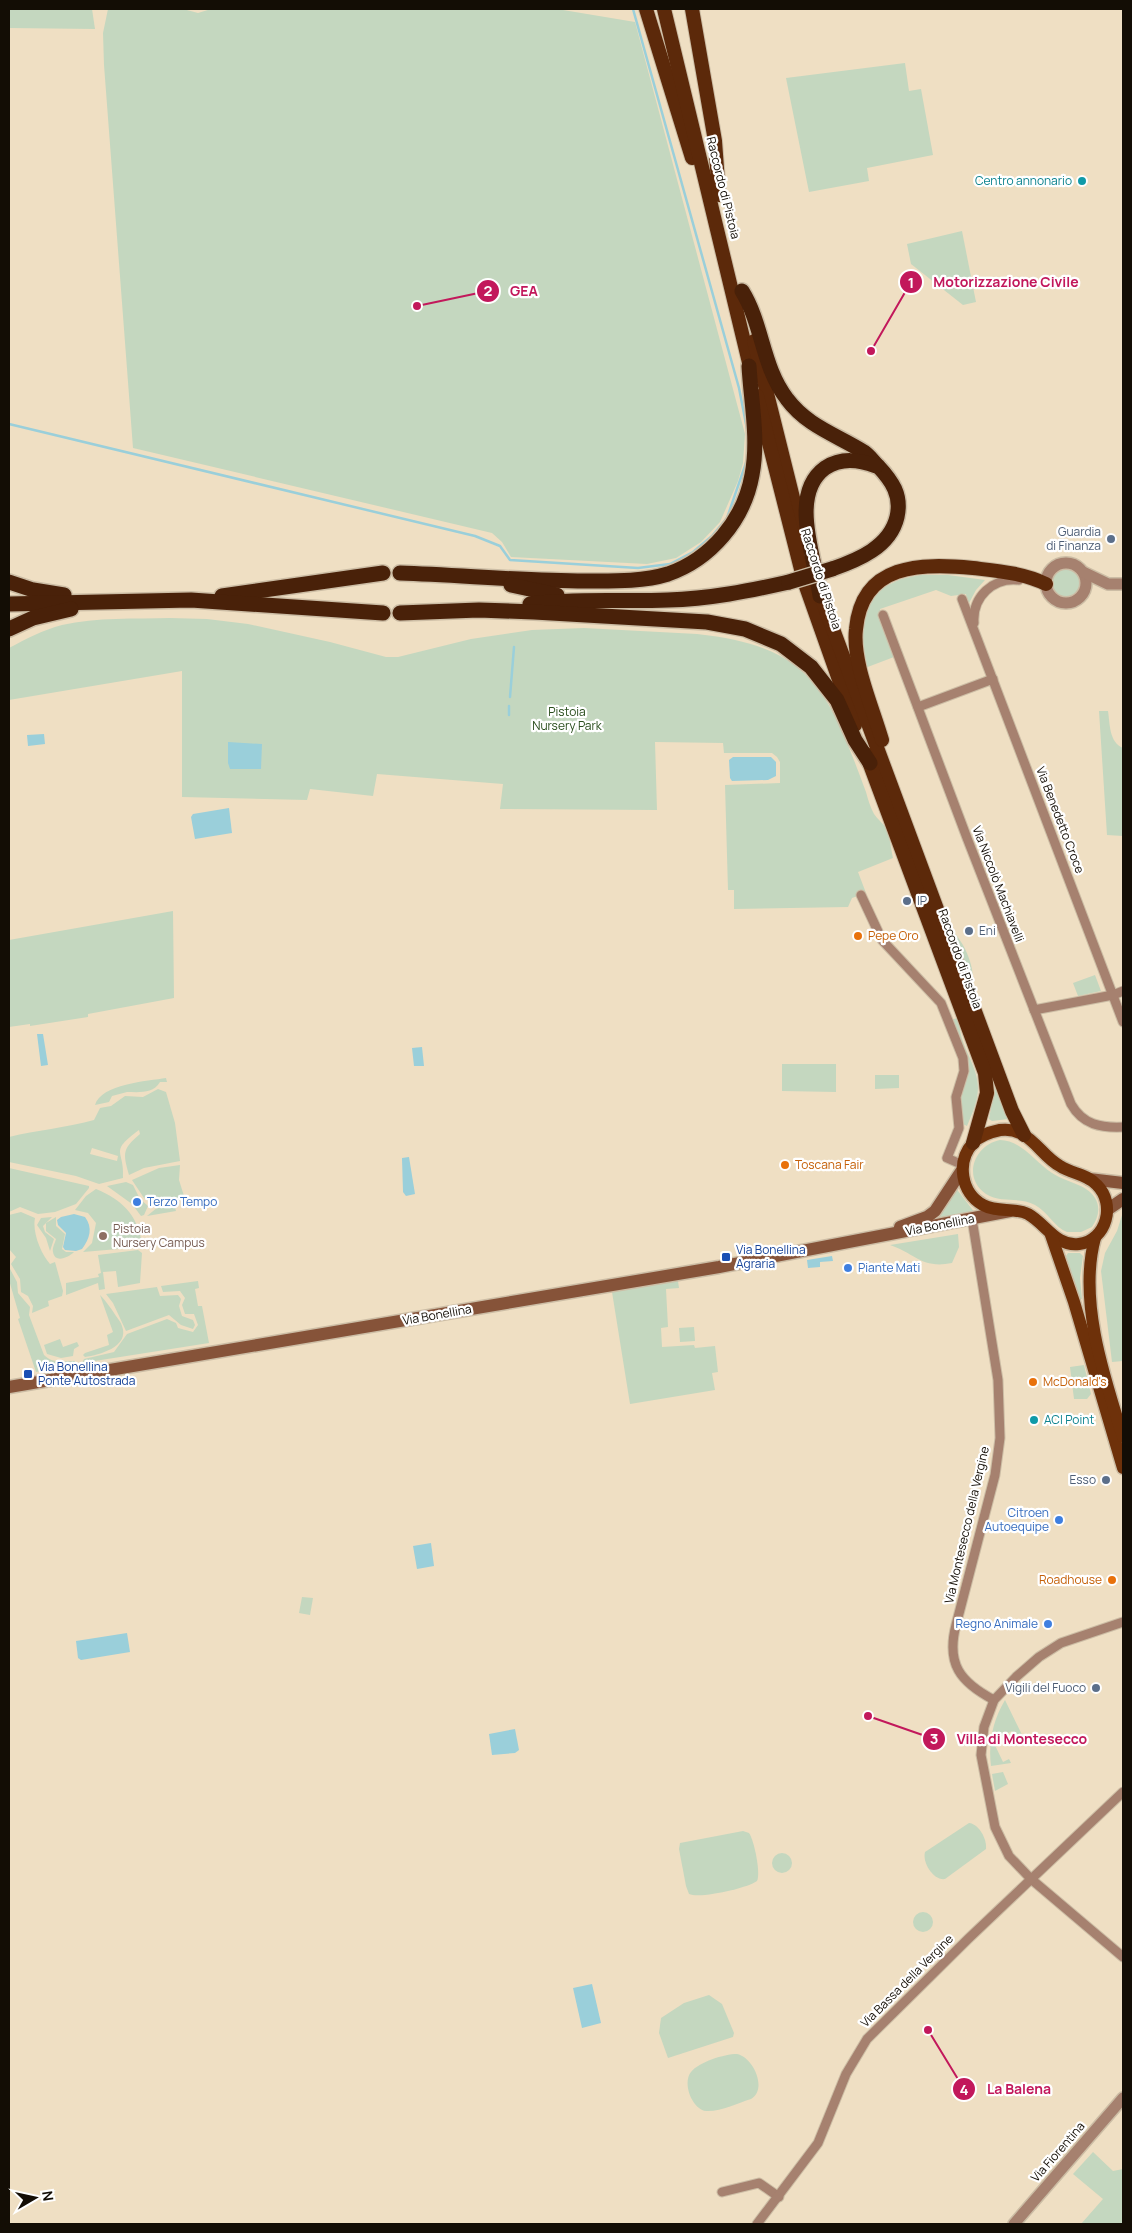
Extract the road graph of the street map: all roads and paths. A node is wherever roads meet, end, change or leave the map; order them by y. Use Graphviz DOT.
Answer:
graph roads {
  1 [pos="646,9"];
  2 [pos="664,9"];
  3 [pos="674,9"];
  4 [pos="693,10"];
  5 [pos="715,197"];
  6 [pos="742,291"];
  7 [pos="749,366"];
  8 [pos="879,467"];
  9 [pos="1083,572"];
  10 [pos="383,573"];
  11 [pos="400,573"];
  12 [pos="483,578"];
  13 [pos="9,582"];
  14 [pos="1108,584"];
  15 [pos="1123,584"];
  16 [pos="1047,586"];
  17 [pos="1082,595"];
  18 [pos="820,596"];
  19 [pos="962,599"];
  20 [pos="165,600"];
  21 [pos="191,600"];
  22 [pos="590,600"];
  23 [pos="9,604"];
  24 [pos="479,610"];
  25 [pos="383,613"];
  26 [pos="400,613"];
  27 [pos="883,615"];
  28 [pos="974,628"];
  29 [pos="9,629"];
  30 [pos="993,679"];
  31 [pos="918,707"];
  32 [pos="870,763"];
  33 [pos="905,825"];
  34 [pos="862,895"];
  35 [pos="1123,991"];
  36 [pos="1113,995"];
  37 [pos="1034,1010"];
  38 [pos="1123,1022"];
  39 [pos="1123,1127"];
  40 [pos="1024,1135"];
  41 [pos="973,1143"];
  42 [pos="963,1167"];
  43 [pos="1089,1179"];
  44 [pos="1123,1183"];
  45 [pos="1123,1199"];
  46 [pos="1014,1210"];
  47 [pos="1107,1210"];
  48 [pos="972,1219"];
  49 [pos="1051,1235"];
  50 [pos="1095,1238"];
  51 [pos="865,1240"];
  52 [pos="9,1387"];
  53 [pos="1123,1437"];
  54 [pos="1123,1468"];
  55 [pos="1123,1622"];
  56 [pos="994,1700"];
  57 [pos="1123,1792"];
  58 [pos="1032,1878"];
  59 [pos="1123,1958"];
  60 [pos="1123,2098"];
  61 [pos="722,2192"];
  62 [pos="779,2197"];
  63 [pos="757,2224"];
  64 [pos="1014,2224"];
  1 -- 5 [label="highway"];
  2 -- 5 [label="highway, Raccordo di Pistoia"];
  3 -- 5 [label="highway, Raccordo di Pistoia"];
  4 -- 5 [label="highway"];
  5 -- 6 [label="highway, Raccordo di Pistoia"];
  5 -- 7 [label="highway, Raccordo di Pistoia"];
  6 -- 8 [label="highway"];
  6 -- 18 [label="highway, Raccordo di Pistoia"];
  7 -- 12 [label="highway"];
  7 -- 32 [label="highway, Raccordo di Pistoia"];
  8 -- 18 [label="highway"];
  8 -- 22 [label="highway, bridge"];
  9 -- 14 [label="street"];
  9 -- 16 [label="street"];
  9 -- 17 [label="street"];
  10 -- 21 [label="highway"];
  11 -- 12 [label="highway"];
  12 -- 22 [label="highway"];
  13 -- 20 [label="highway"];
  14 -- 15 [label="street"];
  14 -- 17 [label="street"];
  16 -- 17 [label="street"];
  16 -- 28 [label="street, Via Benedetto Croce"];
  16 -- 33 [label="highway"];
  18 -- 33 [label="highway, Raccordo di Pistoia"];
  19 -- 28 [label="street, Via Benedetto Croce"];
  20 -- 21 [label="highway"];
  20 -- 23 [label="highway"];
  20 -- 29 [label="highway"];
  21 -- 25 [label="highway"];
  22 -- 24 [label="highway"];
  24 -- 26 [label="highway"];
  24 -- 32 [label="highway"];
  27 -- 31 [label="street, Via Niccolò Machiavelli"];
  28 -- 30 [label="street, Via Benedetto Croce"];
  30 -- 31 [label="street"];
  30 -- 36 [label="street, Via Benedetto Croce"];
  31 -- 37 [label="street, Via Niccolò Machiavelli"];
  32 -- 41 [label="highway, Raccordo di Pistoia"];
  33 -- 40 [label="highway, Raccordo di Pistoia"];
  34 -- 42 [label="street"];
  35 -- 36 [label="street"];
  36 -- 37 [label="street"];
  36 -- 38 [label="street, Via Benedetto Croce"];
  37 -- 39 [label="street, Via Niccolò Machiavelli"];
  40 -- 41 [label="main road"];
  40 -- 43 [label="main road"];
  41 -- 42 [label="main road"];
  42 -- 46 [label="main road"];
  42 -- 51 [label="main road, Via Bonellina"];
  43 -- 44 [label="main road"];
  43 -- 47 [label="main road"];
  45 -- 47 [label="main road"];
  46 -- 48 [label="main road, Via Bonellina"];
  46 -- 49 [label="main road"];
  47 -- 50 [label="main road"];
  48 -- 51 [label="main road, Via Bonellina"];
  48 -- 56 [label="street, Via Montesecco della Vergine"];
  49 -- 50 [label="main road"];
  49 -- 54 [label="main road"];
  50 -- 53 [label="main road"];
  51 -- 52 [label="main road, Via Bonellina"];
  55 -- 56 [label="street"];
  56 -- 58 [label="street"];
  57 -- 58 [label="street, Via Bassa della Vergine"];
  58 -- 59 [label="street"];
  58 -- 62 [label="street, Via Bassa della Vergine"];
  60 -- 64 [label="street, Via Fiorentina"];
  61 -- 62 [label="street"];
  62 -- 63 [label="street, Via Bassa della Vergine"];
}
